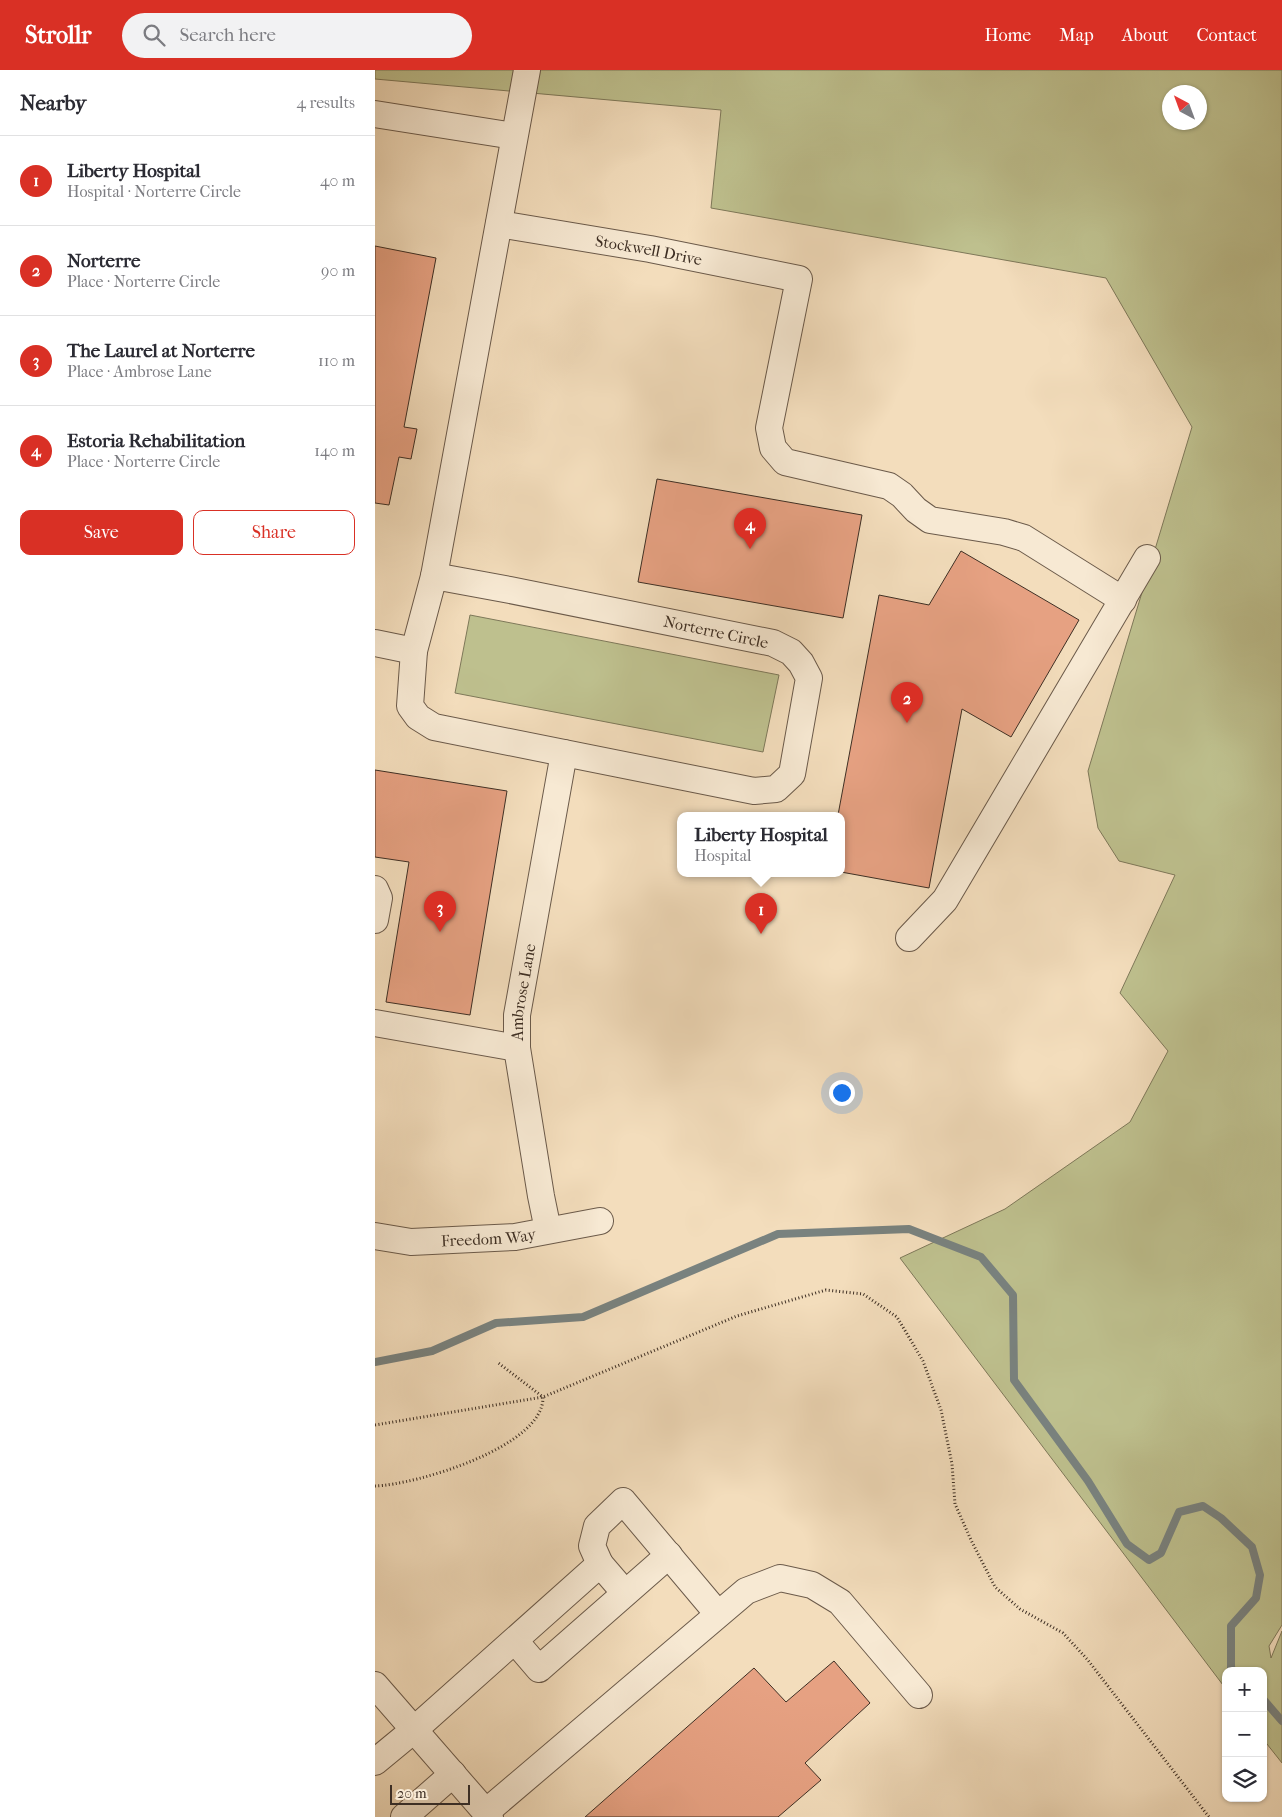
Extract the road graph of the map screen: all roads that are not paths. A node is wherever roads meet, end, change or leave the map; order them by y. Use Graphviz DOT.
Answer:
graph roads {
  1 [pos="527,70"];
  2 [pos="375,114"];
  3 [pos="515,136"];
  4 [pos="499,224"];
  5 [pos="1147,558"];
  6 [pos="434,576"];
  7 [pos="1123,600"];
  8 [pos="375,644"];
  9 [pos="414,651"];
  10 [pos="564,753"];
  11 [pos="375,889"];
  12 [pos="375,920"];
  13 [pos="909,938"];
  14 [pos="375,1023"];
  15 [pos="517,1048"];
  16 [pos="600,1221"];
  17 [pos="548,1230"];
  18 [pos="375,1236"];
  19 [pos="669,1555"];
  20 [pos="600,1564"];
  21 [pos="625,1593"];
  22 [pos="718,1614"];
  23 [pos="515,1641"];
  24 [pos="375,1685"];
  25 [pos="919,1696"];
  26 [pos="415,1729"];
  27 [pos="375,1762"];
  28 [pos="453,1774"];
  29 [pos="488,1815"];
  30 [pos="404,1817"];
  1 -- 3 [label="street"];
  2 -- 3 [label="street"];
  3 -- 4 [label="street"];
  4 -- 6 [label="street"];
  4 -- 7 [label="street, Stockwell Drive"];
  5 -- 7 [label="street"];
  6 -- 9 [label="street, Norterre Circle"];
  6 -- 10 [label="street, Norterre Circle"];
  7 -- 13 [label="street"];
  8 -- 9 [label="street"];
  9 -- 10 [label="street, Norterre Circle"];
  10 -- 15 [label="street, Ambrose Lane"];
  11 -- 12 [label="street"];
  14 -- 15 [label="street"];
  15 -- 17 [label="street, Ambrose Lane"];
  16 -- 17 [label="street, Freedom Way"];
  17 -- 18 [label="street, Freedom Way"];
  19 -- 20 [label="street"];
  19 -- 21 [label="street"];
  19 -- 22 [label="street"];
  20 -- 21 [label="street"];
  20 -- 23 [label="street"];
  21 -- 23 [label="street"];
  22 -- 25 [label="street"];
  22 -- 29 [label="street"];
  23 -- 26 [label="street"];
  24 -- 26 [label="street"];
  26 -- 27 [label="street"];
  26 -- 28 [label="street"];
  28 -- 29 [label="street"];
  28 -- 30 [label="street"];
}
